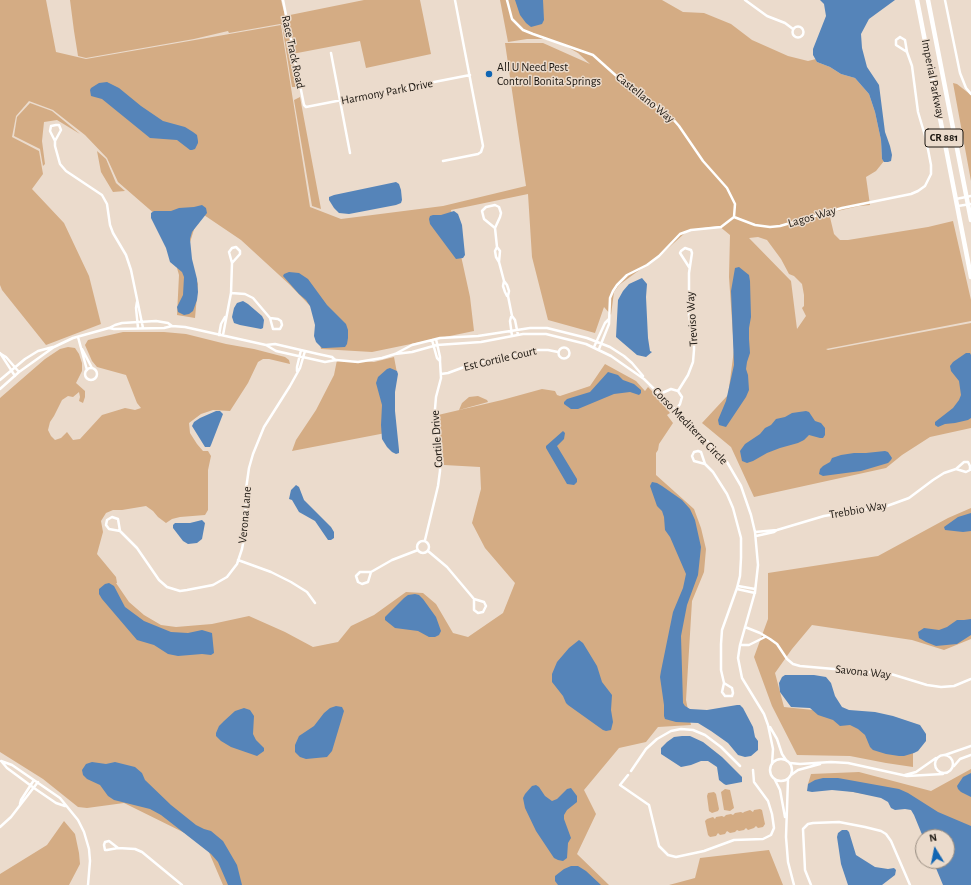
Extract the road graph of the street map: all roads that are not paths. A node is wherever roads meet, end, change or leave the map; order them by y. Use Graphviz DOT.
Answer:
graph roads {
  1 [pos="283,0"];
  2 [pos="455,0"];
  3 [pos="507,0"];
  4 [pos="745,0"];
  5 [pos="917,0"];
  6 [pos="928,0"];
  7 [pos="945,0"];
  8 [pos="793,29"];
  9 [pos="907,52"];
  10 [pos="331,53"];
  11 [pos="470,75"];
  12 [pos="971,94"];
  13 [pos="340,101"];
  14 [pos="304,105"];
  15 [pos="55,141"];
  16 [pos="350,153"];
  17 [pos="443,161"];
  18 [pos="969,197"];
  19 [pos="956,199"];
  20 [pos="970,204"];
  21 [pos="958,206"];
  22 [pos="734,217"];
  23 [pos="971,220"];
  24 [pos="495,228"];
  25 [pos="232,263"];
  26 [pos="689,267"];
  27 [pos="971,276"];
  28 [pos="231,293"];
  29 [pos="137,301"];
  30 [pos="227,315"];
  31 [pos="512,316"];
  32 [pos="270,318"];
  33 [pos="609,319"];
  34 [pos="137,322"];
  35 [pos="142,322"];
  36 [pos="172,326"];
  37 [pos="109,328"];
  38 [pos="138,328"];
  39 [pos="143,328"];
  40 [pos="516,329"];
  41 [pos="512,330"];
  42 [pos="219,335"];
  43 [pos="223,335"];
  44 [pos="518,335"];
  45 [pos="512,336"];
  46 [pos="78,337"];
  47 [pos="436,339"];
  48 [pos="432,340"];
  49 [pos="597,341"];
  50 [pos="601,343"];
  51 [pos="266,345"];
  52 [pos="438,345"];
  53 [pos="434,346"];
  54 [pos="54,347"];
  55 [pos="594,347"];
  56 [pos="82,349"];
  57 [pos="599,349"];
  58 [pos="301,350"];
  59 [pos="305,351"];
  60 [pos="558,352"];
  61 [pos="0,354"];
  62 [pos="395,354"];
  63 [pos="300,356"];
  64 [pos="303,357"];
  65 [pos="336,360"];
  66 [pos="440,361"];
  67 [pos="15,367"];
  68 [pos="92,369"];
  69 [pos="87,370"];
  70 [pos="11,371"];
  71 [pos="19,372"];
  72 [pos="297,372"];
  73 [pos="441,374"];
  74 [pos="15,376"];
  75 [pos="644,379"];
  76 [pos="0,380"];
  77 [pos="0,389"];
  78 [pos="678,391"];
  79 [pos="660,394"];
  80 [pos="676,410"];
  81 [pos="705,464"];
  82 [pos="956,469"];
  83 [pos="777,530"];
  84 [pos="120,531"];
  85 [pos="755,532"];
  86 [pos="756,536"];
  87 [pos="425,540"];
  88 [pos="418,550"];
  89 [pos="428,551"];
  90 [pos="238,560"];
  91 [pos="371,572"];
  92 [pos="738,586"];
  93 [pos="756,589"];
  94 [pos="737,590"];
  95 [pos="755,593"];
  96 [pos="474,599"];
  97 [pos="314,603"];
  98 [pos="745,628"];
  99 [pos="765,637"];
  100 [pos="740,645"];
  101 [pos="971,679"];
  102 [pos="724,683"];
  103 [pos="768,724"];
  104 [pos="971,746"];
  105 [pos="944,755"];
  106 [pos="971,755"];
  107 [pos="939,757"];
  108 [pos="0,761"];
  109 [pos="787,761"];
  110 [pos="824,763"];
  111 [pos="772,764"];
  112 [pos="790,764"];
  113 [pos="740,766"];
  114 [pos="954,766"];
  115 [pos="754,770"];
  116 [pos="631,771"];
  117 [pos="943,774"];
  118 [pos="628,775"];
  119 [pos="903,775"];
  120 [pos="789,777"];
  121 [pos="775,779"];
  122 [pos="34,780"];
  123 [pos="38,782"];
  124 [pos="31,785"];
  125 [pos="34,788"];
  126 [pos="20,804"];
  127 [pos="65,806"];
  128 [pos="786,823"];
  129 [pos="0,827"];
  130 [pos="118,848"];
  131 [pos="88,885"];
  132 [pos="182,885"];
  133 [pos="794,885"];
  134 [pos="812,885"];
  135 [pos="910,885"];
  1 -- 14 [label="street, Race Track Road"];
  2 -- 11 [label="street"];
  3 -- 22 [label="street, Castellano Way"];
  4 -- 8 [label="street"];
  5 -- 19 [label="main road, Imperial Parkway / CR 881"];
  6 -- 18 [label="main road, Imperial Parkway / CR 881"];
  7 -- 12 [label="street"];
  8 -- 8 [label="street"];
  9 -- 9 [label="street, Lagos Way"];
  9 -- 22 [label="street, Lagos Way"];
  10 -- 13 [label="street"];
  11 -- 13 [label="street, Harmony Park Drive"];
  11 -- 17 [label="street"];
  13 -- 14 [label="street, Harmony Park Drive"];
  13 -- 16 [label="street"];
  15 -- 15 [label="street"];
  15 -- 29 [label="street"];
  18 -- 19 [label="street"];
  18 -- 20 [label="main road, Imperial Parkway / CR 881"];
  19 -- 21 [label="main road, Imperial Parkway / CR 881"];
  20 -- 21 [label="street"];
  20 -- 23 [label="main road, Imperial Parkway / CR 881"];
  21 -- 27 [label="main road, Imperial Parkway / CR 881"];
  22 -- 33 [label="street"];
  24 -- 24 [label="street"];
  24 -- 31 [label="street"];
  25 -- 25 [label="street"];
  25 -- 28 [label="street"];
  26 -- 26 [label="street, Treviso Way"];
  26 -- 78 [label="street, Treviso Way"];
  28 -- 30 [label="street"];
  28 -- 32 [label="street"];
  29 -- 34 [label="street"];
  29 -- 35 [label="street"];
  30 -- 42 [label="street"];
  30 -- 43 [label="street"];
  31 -- 40 [label="street"];
  31 -- 41 [label="street"];
  32 -- 32 [label="street"];
  33 -- 49 [label="street"];
  33 -- 50 [label="street"];
  34 -- 35 [label="street, Corso Mediterra Circle"];
  34 -- 37 [label="street, Corso Mediterra Circle"];
  34 -- 38 [label="street"];
  35 -- 36 [label="street, Corso Mediterra Circle"];
  35 -- 39 [label="street"];
  36 -- 39 [label="street, Corso Mediterra Circle"];
  36 -- 42 [label="street, Corso Mediterra Circle"];
  37 -- 38 [label="street, Corso Mediterra Circle"];
  37 -- 46 [label="street, Corso Mediterra Circle"];
  38 -- 39 [label="street, Corso Mediterra Circle"];
  40 -- 41 [label="street, Corso Mediterra Circle"];
  40 -- 44 [label="street"];
  40 -- 49 [label="street, Corso Mediterra Circle"];
  41 -- 45 [label="street"];
  41 -- 47 [label="street, Corso Mediterra Circle"];
  42 -- 43 [label="street, Corso Mediterra Circle"];
  43 -- 51 [label="street, Corso Mediterra Circle"];
  44 -- 45 [label="street, Corso Mediterra Circle"];
  44 -- 55 [label="street, Corso Mediterra Circle"];
  45 -- 52 [label="street, Corso Mediterra Circle"];
  46 -- 54 [label="street, Corso Mediterra Circle"];
  46 -- 56 [label="street"];
  47 -- 48 [label="street, Corso Mediterra Circle"];
  47 -- 52 [label="street, Cortile Drive"];
  48 -- 53 [label="street, Cortile Drive"];
  48 -- 62 [label="street, Corso Mediterra Circle"];
  49 -- 50 [label="street, Corso Mediterra Circle"];
  49 -- 55 [label="street"];
  50 -- 57 [label="street"];
  50 -- 75 [label="street, Corso Mediterra Circle"];
  51 -- 58 [label="street, Corso Mediterra Circle"];
  51 -- 63 [label="street, Corso Mediterra Circle"];
  52 -- 53 [label="street, Corso Mediterra Circle"];
  52 -- 66 [label="street, Cortile Drive"];
  53 -- 62 [label="street, Corso Mediterra Circle"];
  53 -- 66 [label="street, Cortile Drive"];
  54 -- 67 [label="street, Corso Mediterra Circle"];
  54 -- 71 [label="street, Corso Mediterra Circle"];
  55 -- 57 [label="street, Corso Mediterra Circle"];
  56 -- 68 [label="street"];
  56 -- 69 [label="street"];
  57 -- 75 [label="street, Corso Mediterra Circle"];
  58 -- 59 [label="street, Corso Mediterra Circle"];
  58 -- 63 [label="street, Verona Lane"];
  59 -- 64 [label="street, Verona Lane"];
  59 -- 65 [label="street, Corso Mediterra Circle"];
  60 -- 60 [label="street, Est Cortile Court"];
  60 -- 73 [label="street, Est Cortile Court"];
  61 -- 67 [label="street"];
  61 -- 70 [label="street"];
  62 -- 65 [label="street, Corso Mediterra Circle"];
  63 -- 64 [label="street, Corso Mediterra Circle"];
  63 -- 72 [label="street, Verona Lane"];
  64 -- 65 [label="street, Corso Mediterra Circle"];
  64 -- 72 [label="street, Verona Lane"];
  66 -- 73 [label="street, Cortile Drive"];
  67 -- 70 [label="street, Corso Mediterra Circle"];
  67 -- 71 [label="street"];
  68 -- 69 [label="street"];
  68 -- 69 [label="street"];
  70 -- 74 [label="street"];
  70 -- 76 [label="street, Corso Mediterra Circle"];
  71 -- 74 [label="street, Corso Mediterra Circle"];
  72 -- 90 [label="street, Verona Lane"];
  73 -- 87 [label="street, Cortile Drive"];
  74 -- 77 [label="street, Corso Mediterra Circle"];
  75 -- 79 [label="street, Corso Mediterra Circle"];
  78 -- 79 [label="street"];
  78 -- 80 [label="street, Treviso Way"];
  79 -- 80 [label="street, Corso Mediterra Circle"];
  80 -- 85 [label="street, Corso Mediterra Circle"];
  81 -- 81 [label="street"];
  81 -- 92 [label="street"];
  82 -- 82 [label="street, Trebbio Way"];
  82 -- 83 [label="street, Trebbio Way"];
  83 -- 85 [label="street, Trebbio Way"];
  83 -- 86 [label="street, Trebbio Way"];
  84 -- 84 [label="street, Verona Lane"];
  84 -- 90 [label="street, Verona Lane"];
  85 -- 86 [label="street, Corso Mediterra Circle"];
  86 -- 93 [label="street, Corso Mediterra Circle"];
  87 -- 88 [label="street, Cortile Drive"];
  87 -- 89 [label="street, Cortile Drive"];
  88 -- 89 [label="street"];
  88 -- 91 [label="street"];
  89 -- 96 [label="street"];
  90 -- 97 [label="street"];
  91 -- 91 [label="street"];
  92 -- 93 [label="street"];
  92 -- 94 [label="street"];
  93 -- 95 [label="street, Corso Mediterra Circle"];
  94 -- 95 [label="street"];
  94 -- 102 [label="street"];
  95 -- 98 [label="street, Corso Mediterra Circle"];
  96 -- 96 [label="street"];
  98 -- 99 [label="street, Savona Way"];
  98 -- 100 [label="street, Corso Mediterra Circle"];
  99 -- 100 [label="street"];
  99 -- 101 [label="street, Savona Way"];
  100 -- 103 [label="street, Corso Mediterra Circle"];
  102 -- 102 [label="street"];
  103 -- 109 [label="street, Corso Mediterra Circle"];
  103 -- 111 [label="street, Corso Mediterra Circle"];
  104 -- 105 [label="street"];
  105 -- 107 [label="street"];
  105 -- 114 [label="street"];
  106 -- 114 [label="street"];
  107 -- 117 [label="street"];
  107 -- 119 [label="street"];
  108 -- 122 [label="street"];
  108 -- 124 [label="street"];
  109 -- 111 [label="street"];
  109 -- 112 [label="street, Corso Mediterra Circle"];
  110 -- 112 [label="street"];
  110 -- 119 [label="street"];
  110 -- 120 [label="street"];
  111 -- 121 [label="street, Corso Mediterra Circle"];
  112 -- 120 [label="street, Corso Mediterra Circle"];
  113 -- 116 [label="street"];
  114 -- 117 [label="street"];
  115 -- 118 [label="street"];
  117 -- 119 [label="street"];
  120 -- 121 [label="street"];
  120 -- 128 [label="street, Corso Mediterra Circle"];
  121 -- 128 [label="street, Corso Mediterra Circle"];
  122 -- 123 [label="street"];
  122 -- 124 [label="street"];
  123 -- 125 [label="street"];
  123 -- 127 [label="street"];
  124 -- 125 [label="street"];
  124 -- 126 [label="street"];
  125 -- 126 [label="street"];
  125 -- 127 [label="street"];
  126 -- 129 [label="street"];
  127 -- 131 [label="street"];
  128 -- 133 [label="street, Corso Mediterra Circle"];
  130 -- 130 [label="street"];
  130 -- 132 [label="street"];
  134 -- 135 [label="street"];
}
